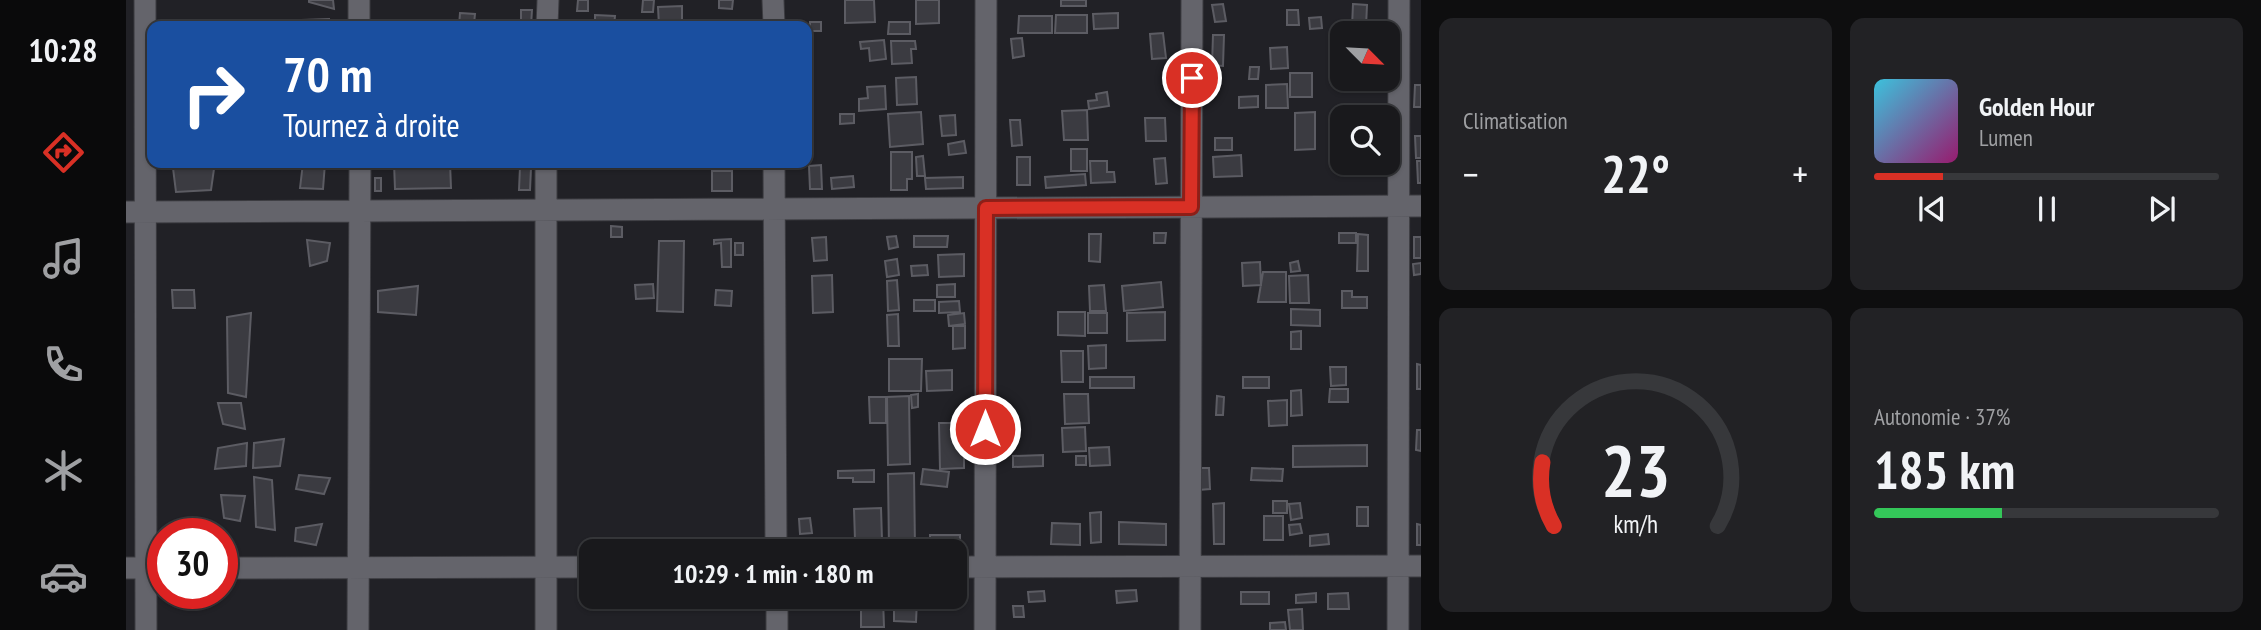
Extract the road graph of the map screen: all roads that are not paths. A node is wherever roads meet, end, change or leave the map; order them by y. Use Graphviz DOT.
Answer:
graph roads {
  1 [pos="145,0"];
  2 [pos="359,0"];
  3 [pos="548,0"];
  4 [pos="773,0"];
  5 [pos="986,0"];
  6 [pos="1192,0"];
  7 [pos="1399,0"];
  8 [pos="359,21"];
  9 [pos="547,21"];
  10 [pos="774,21"];
  11 [pos="359,168"];
  12 [pos="547,168"];
  13 [pos="774,168"];
  14 [pos="1399,206"];
  15 [pos="1421,206"];
  16 [pos="1191,207"];
  17 [pos="986,208"];
  18 [pos="775,209"];
  19 [pos="546,210"];
  20 [pos="360,211"];
  21 [pos="136,212"];
  22 [pos="776,539"];
  23 [pos="1190,566"];
  24 [pos="1397,566"];
  25 [pos="1421,566"];
  26 [pos="547,567"];
  27 [pos="579,567"];
  28 [pos="967,567"];
  29 [pos="985,567"];
  30 [pos="145,568"];
  31 [pos="238,568"];
  32 [pos="359,568"];
  33 [pos="777,609"];
  34 [pos="146,630"];
  35 [pos="358,630"];
  36 [pos="546,630"];
  37 [pos="777,630"];
  38 [pos="985,630"];
  39 [pos="1190,630"];
  40 [pos="1398,630"];
  1 -- 21 [label="street"];
  2 -- 8 [label="street"];
  3 -- 9 [label="street"];
  4 -- 10 [label="street"];
  5 -- 17 [label="street"];
  6 -- 16 [label="street"];
  7 -- 14 [label="street"];
  11 -- 20 [label="street"];
  12 -- 19 [label="street"];
  13 -- 18 [label="street"];
  14 -- 15 [label="street"];
  14 -- 16 [label="street"];
  14 -- 24 [label="street"];
  16 -- 17 [label="street"];
  16 -- 23 [label="street"];
  17 -- 18 [label="street"];
  17 -- 29 [label="street"];
  18 -- 19 [label="street"];
  18 -- 22 [label="street"];
  19 -- 20 [label="street"];
  19 -- 26 [label="street"];
  20 -- 21 [label="street"];
  20 -- 32 [label="street"];
  21 -- 30 [label="street"];
  23 -- 24 [label="street"];
  23 -- 29 [label="street"];
  23 -- 39 [label="street"];
  24 -- 25 [label="street"];
  24 -- 40 [label="street"];
  26 -- 27 [label="street"];
  26 -- 32 [label="street"];
  26 -- 36 [label="street"];
  28 -- 29 [label="street"];
  29 -- 38 [label="street"];
  30 -- 34 [label="street"];
  31 -- 32 [label="street"];
  32 -- 35 [label="street"];
  33 -- 37 [label="street"];
}
